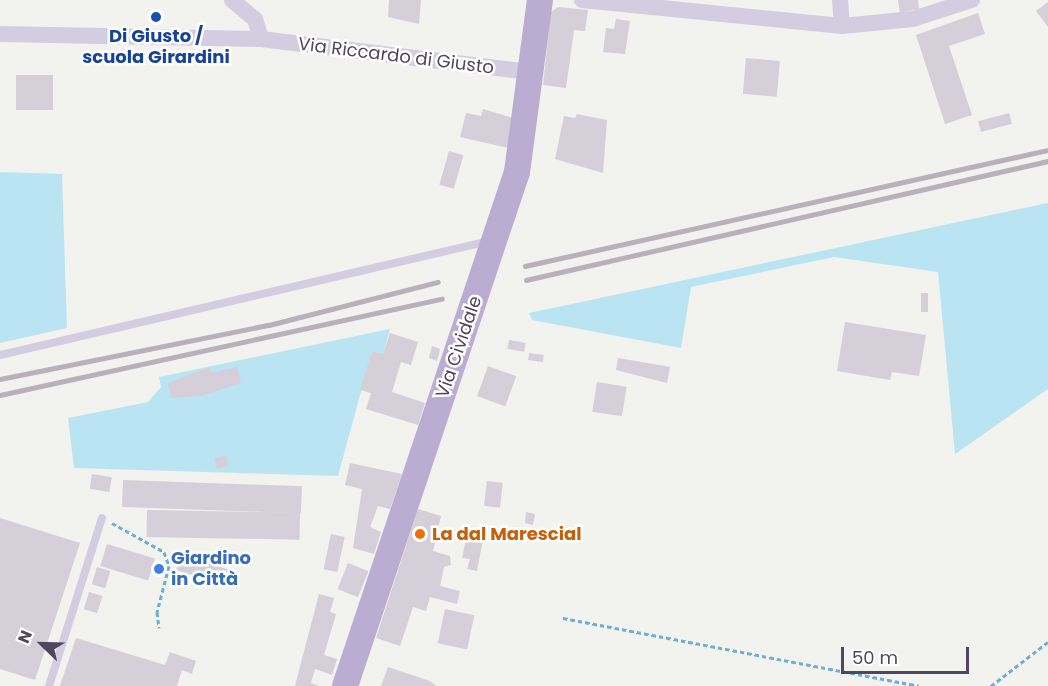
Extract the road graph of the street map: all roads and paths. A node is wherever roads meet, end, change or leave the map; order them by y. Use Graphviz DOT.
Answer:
graph roads {
  1 [pos="232,0"];
  2 [pos="540,0"];
  3 [pos="582,0"];
  4 [pos="840,0"];
  5 [pos="972,0"];
  6 [pos="619,2"];
  7 [pos="842,26"];
  8 [pos="0,34"];
  9 [pos="261,39"];
  10 [pos="531,72"];
  11 [pos="495,240"];
  12 [pos="0,355"];
  13 [pos="102,518"];
  14 [pos="563,618"];
  15 [pos="159,628"];
  16 [pos="1048,642"];
  17 [pos="49,686"];
  18 [pos="345,686"];
  19 [pos="919,686"];
  20 [pos="991,686"];
  1 -- 9 [label="street"];
  2 -- 10 [label="main road, Via Cividale"];
  3 -- 6 [label="street"];
  4 -- 7 [label="street"];
  5 -- 7 [label="street"];
  6 -- 7 [label="street"];
  8 -- 9 [label="street, Via Riccardo di Giusto"];
  9 -- 10 [label="street, Via Riccardo di Giusto"];
  10 -- 11 [label="main road, Via Cividale"];
  11 -- 12 [label="lane"];
  11 -- 18 [label="main road, Via Cividale"];
  13 -- 15 [label="path"];
  13 -- 17 [label="lane"];
  14 -- 19 [label="path"];
  16 -- 20 [label="path"];
}
